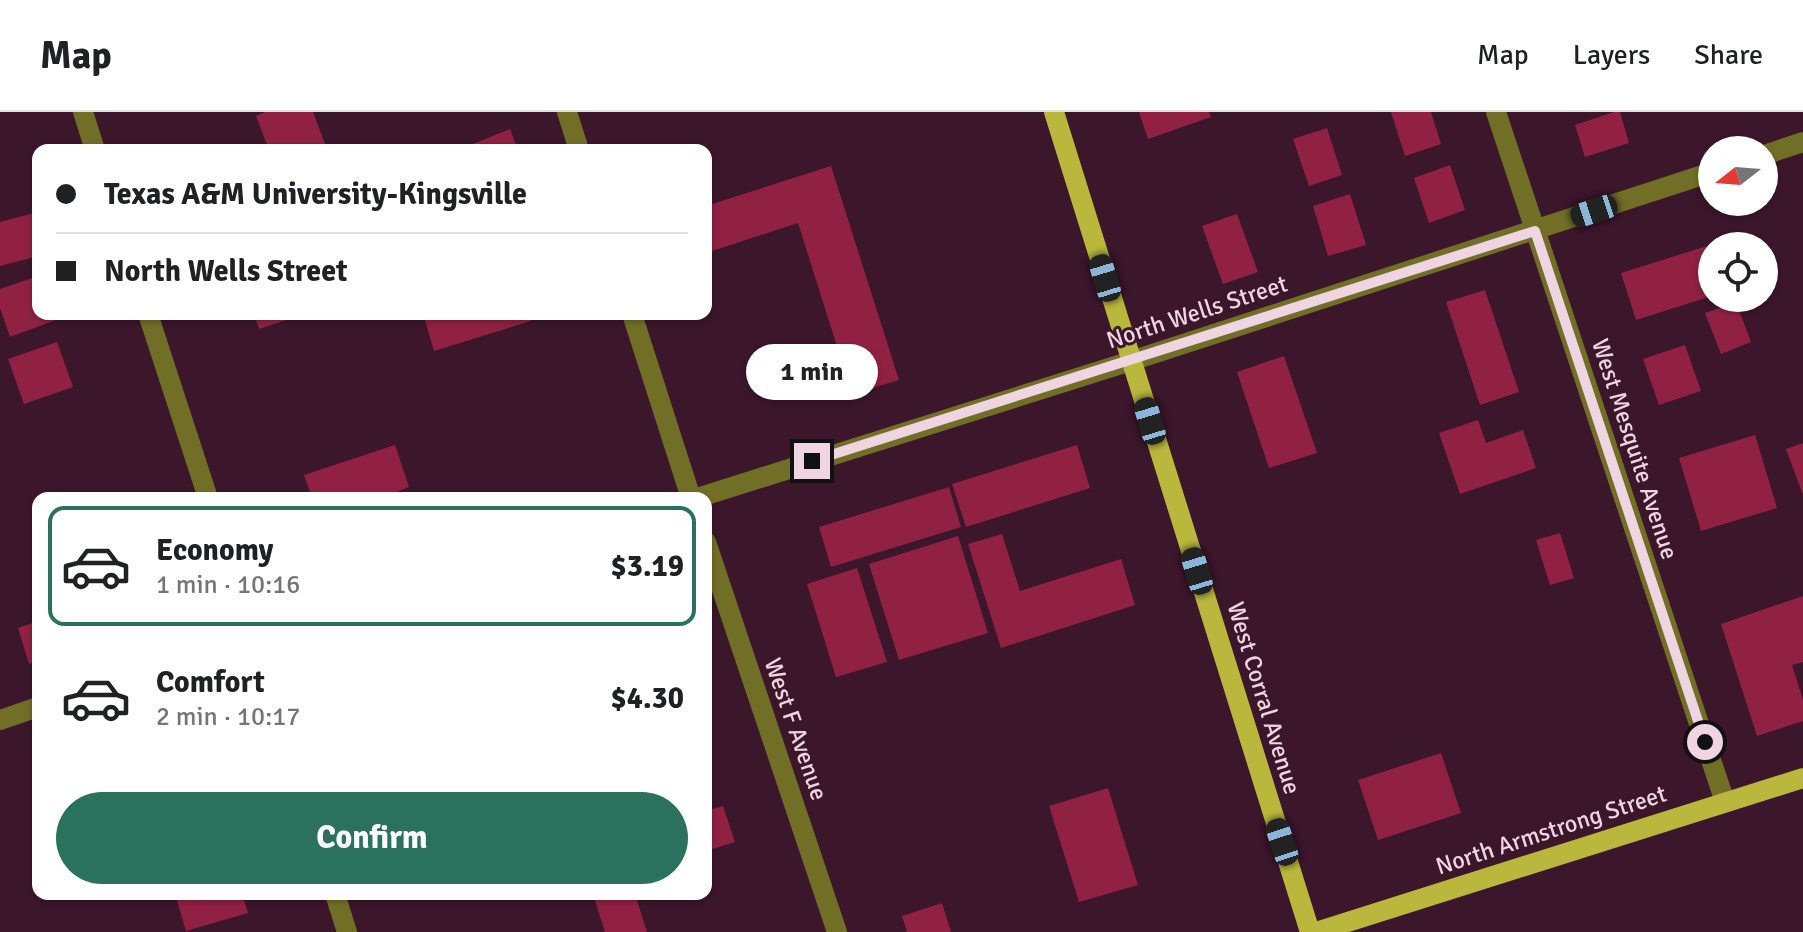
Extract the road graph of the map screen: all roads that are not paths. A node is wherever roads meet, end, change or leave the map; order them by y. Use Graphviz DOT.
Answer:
graph roads {
  1 [pos="83,112"];
  2 [pos="567,112"];
  3 [pos="1054,112"];
  4 [pos="1496,112"];
  5 [pos="1803,142"];
  6 [pos="93,144"];
  7 [pos="577,144"];
  8 [pos="1778,150"];
  9 [pos="1698,177"];
  10 [pos="1535,231"];
  11 [pos="150,320"];
  12 [pos="634,320"];
  13 [pos="1131,361"];
  14 [pos="206,492"];
  15 [pos="692,492"];
  16 [pos="712,492"];
  17 [pos="712,560"];
  18 [pos="32,709"];
  19 [pos="0,720"];
  20 [pos="1803,778"];
  21 [pos="1725,802"];
  22 [pos="337,900"];
  23 [pos="347,932"];
  24 [pos="837,932"];
  25 [pos="1313,932"];
  1 -- 6 [label="street"];
  2 -- 7 [label="street"];
  3 -- 13 [label="main road, West Corral Avenue"];
  4 -- 10 [label="street, West Mesquite Avenue"];
  5 -- 8 [label="street"];
  9 -- 10 [label="street, North Wells Street"];
  10 -- 13 [label="street, North Wells Street"];
  10 -- 21 [label="street, West Mesquite Avenue"];
  11 -- 14 [label="street"];
  12 -- 15 [label="street"];
  13 -- 16 [label="street, North Wells Street"];
  13 -- 25 [label="main road, West Corral Avenue"];
  17 -- 24 [label="street, West F Avenue"];
  18 -- 19 [label="street"];
  20 -- 21 [label="main road, North Armstrong Street"];
  21 -- 25 [label="main road, North Armstrong Street"];
  22 -- 23 [label="street"];
}
